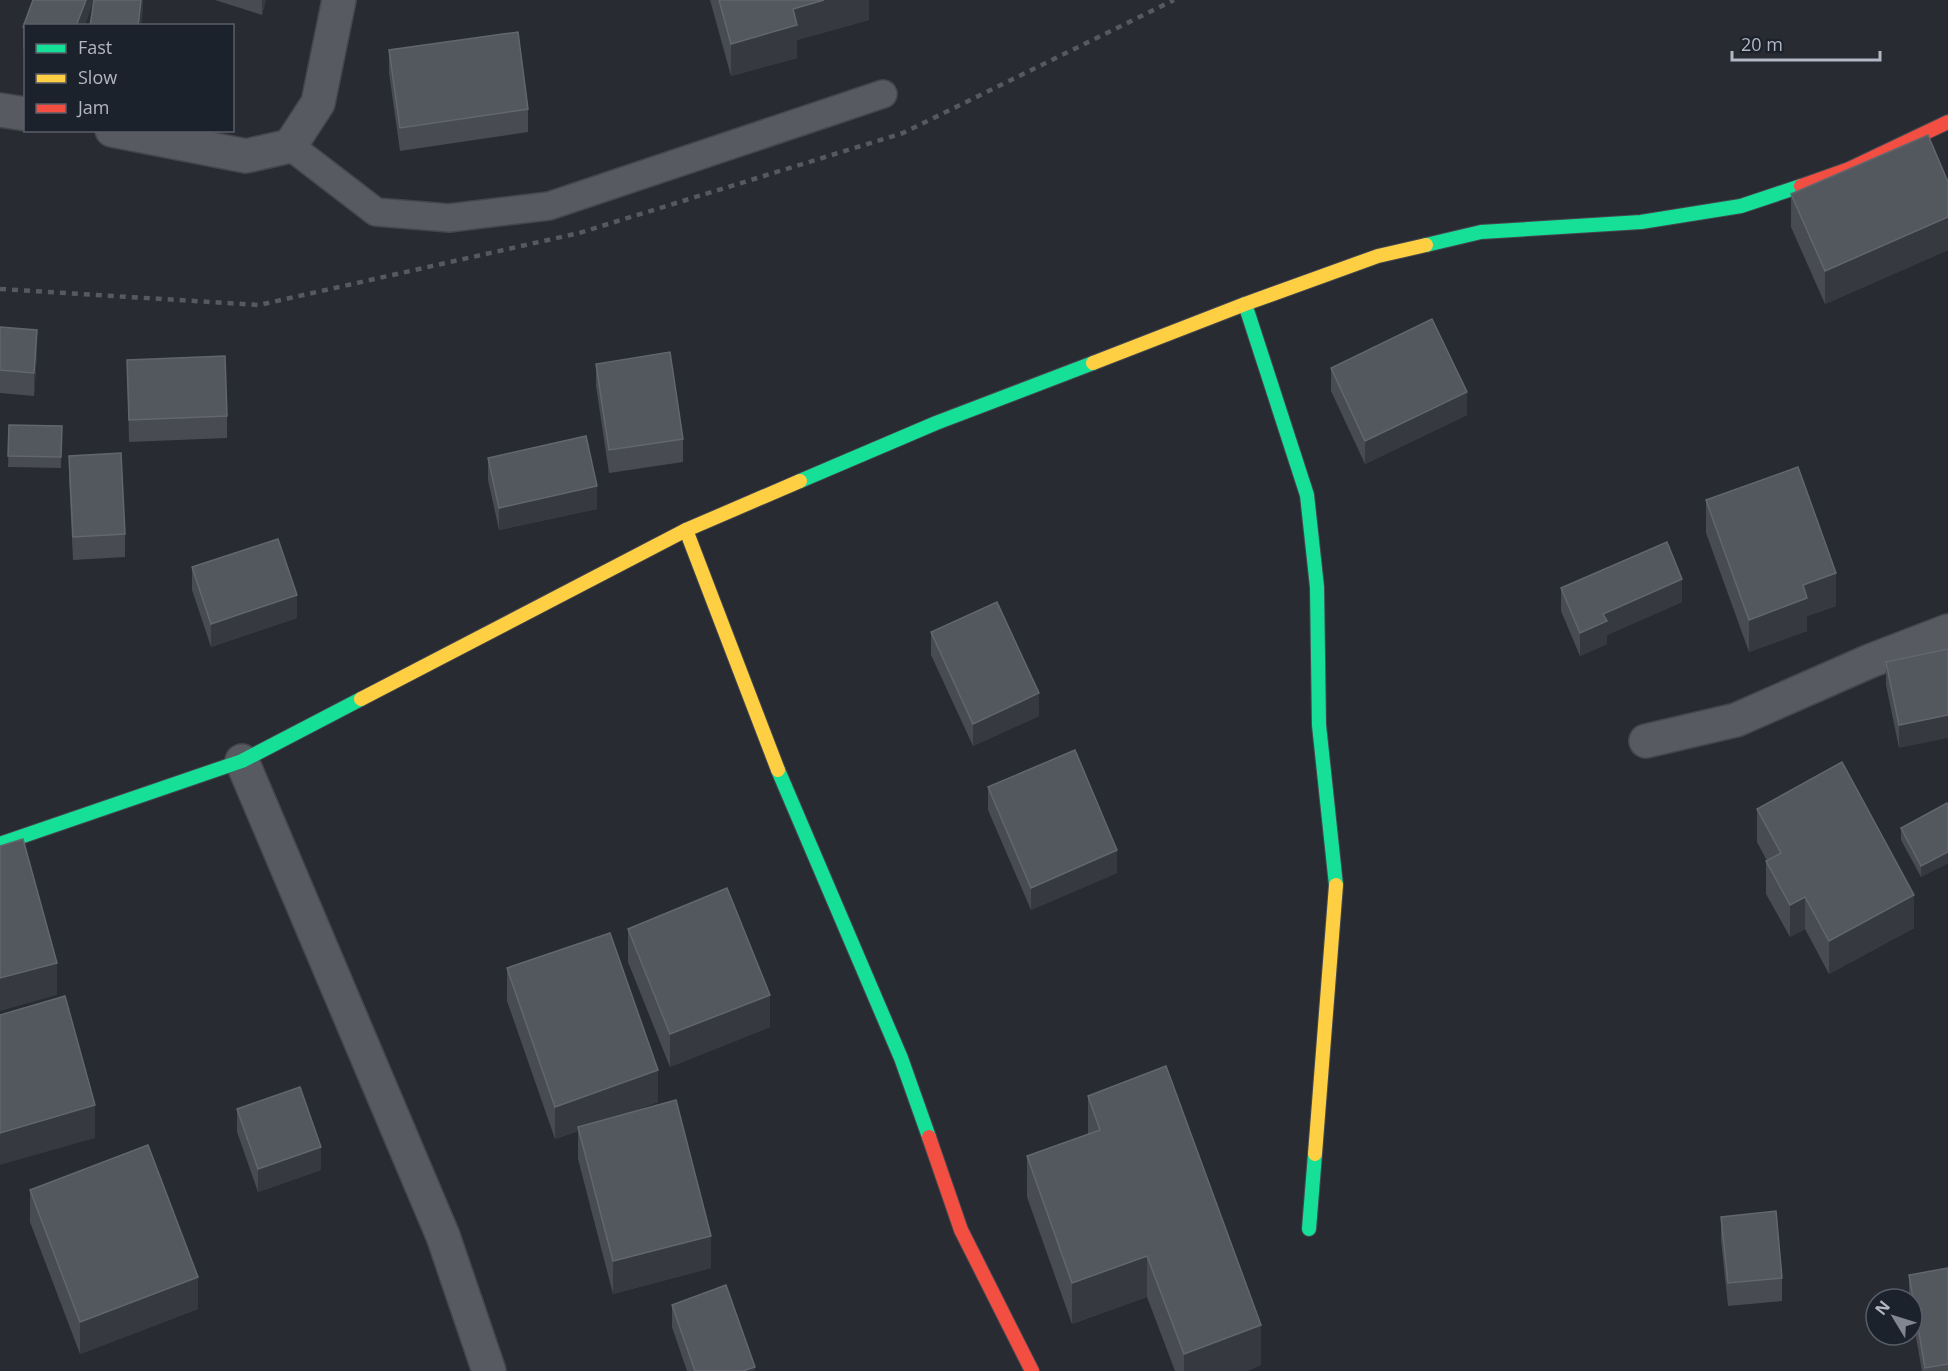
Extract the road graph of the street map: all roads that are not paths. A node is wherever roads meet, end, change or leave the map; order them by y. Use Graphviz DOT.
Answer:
graph roads {
  1 [pos="339,0"];
  2 [pos="883,94"];
  3 [pos="0,110"];
  4 [pos="24,114"];
  5 [pos="1948,122"];
  6 [pos="122,132"];
  7 [pos="290,146"];
  8 [pos="1245,304"];
  9 [pos="687,530"];
  10 [pos="1948,631"];
  11 [pos="1646,741"];
  12 [pos="242,761"];
  13 [pos="0,844"];
  14 [pos="1309,1229"];
  15 [pos="489,1371"];
  16 [pos="1032,1371"];
  1 -- 7 [label="street"];
  2 -- 7 [label="lane"];
  3 -- 4 [label="street"];
  5 -- 8 [label="street"];
  6 -- 7 [label="street"];
  8 -- 9 [label="street"];
  8 -- 14 [label="street"];
  9 -- 12 [label="street"];
  9 -- 16 [label="street"];
  10 -- 11 [label="street"];
  12 -- 13 [label="street"];
  12 -- 15 [label="street"];
}
